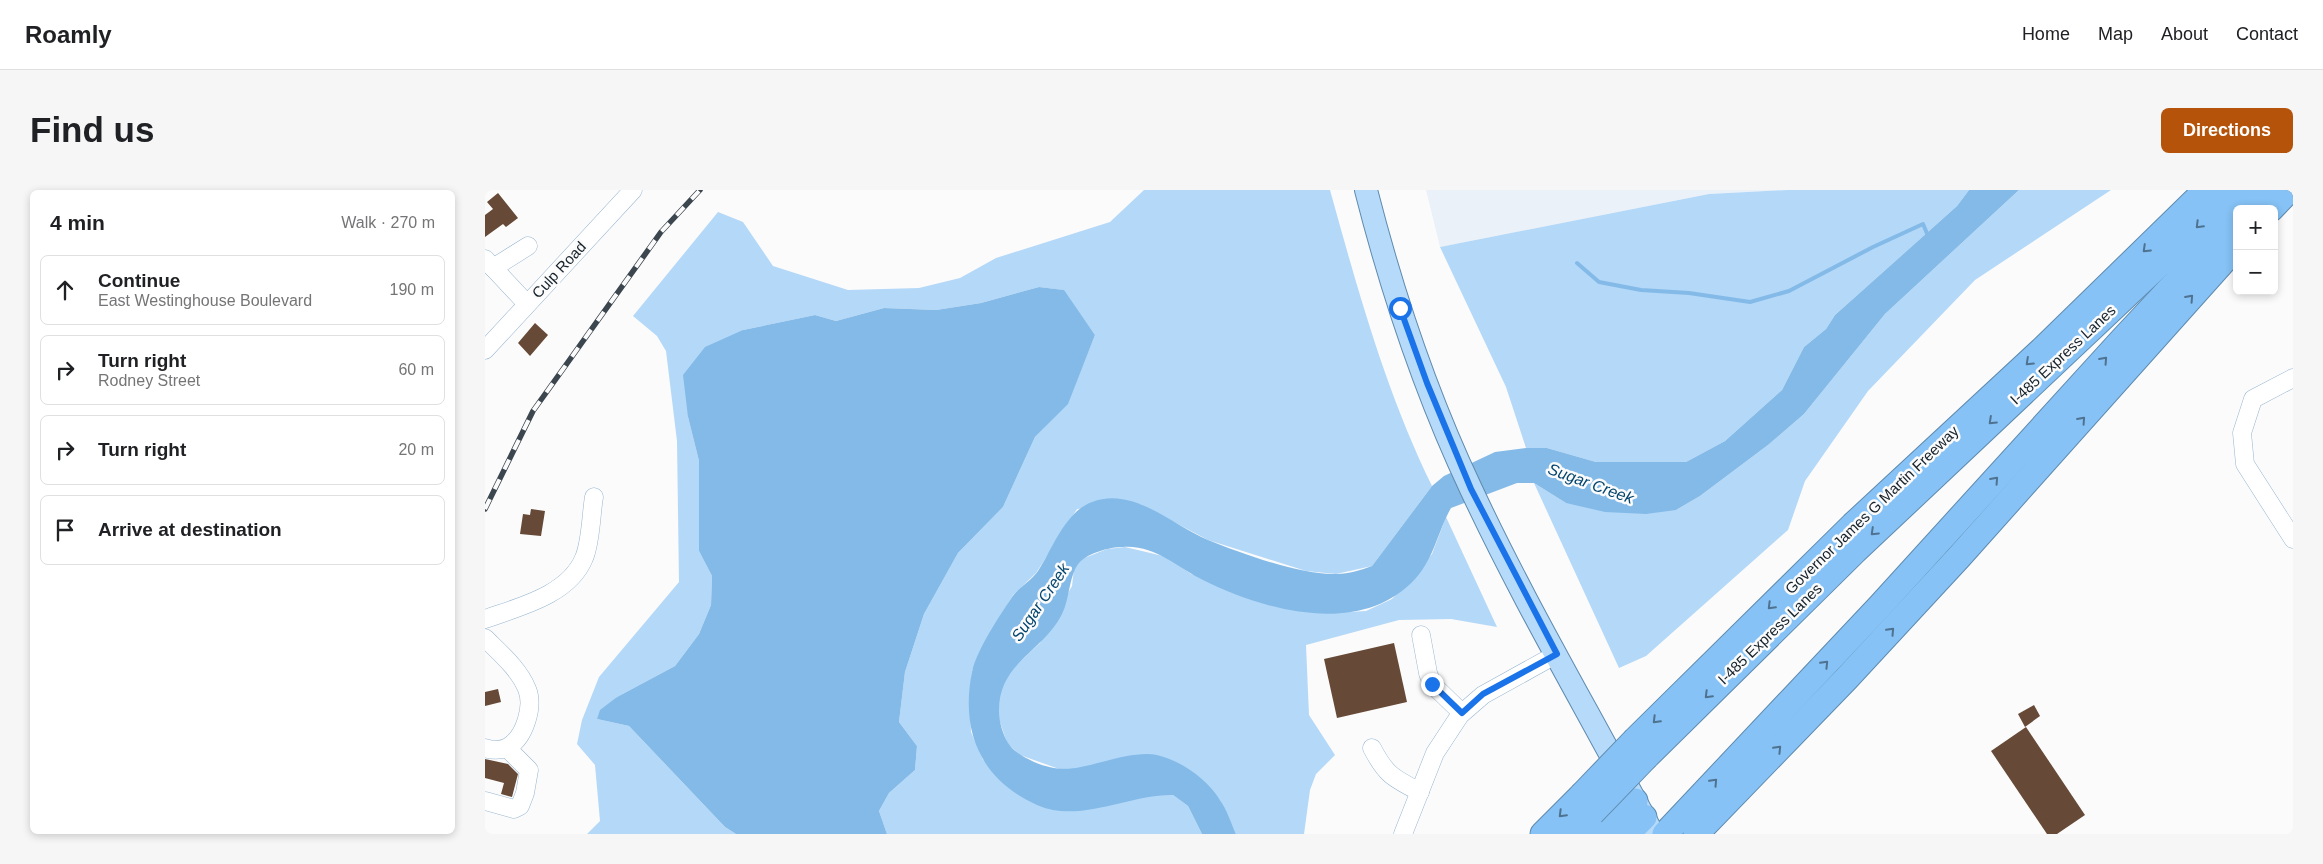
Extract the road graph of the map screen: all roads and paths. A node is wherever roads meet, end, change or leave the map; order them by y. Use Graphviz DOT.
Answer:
graph roads {
  1 [pos="633,190"];
  2 [pos="1366,190"];
  3 [pos="2206,190"];
  4 [pos="2233,190"];
  5 [pos="2263,190"];
  6 [pos="2289,190"];
  7 [pos="2249,205"];
  8 [pos="2275,205"];
  9 [pos="2233,221"];
  10 [pos="528,246"];
  11 [pos="2233,250"];
  12 [pos="489,263"];
  13 [pos="527,304"];
  14 [pos="485,350"];
  15 [pos="2293,378"];
  16 [pos="2056,448"];
  17 [pos="594,496"];
  18 [pos="2293,538"];
  19 [pos="1880,606"];
  20 [pos="485,619"];
  21 [pos="1421,636"];
  22 [pos="485,638"];
  23 [pos="1557,654"];
  24 [pos="1462,713"];
  25 [pos="485,748"];
  26 [pos="507,748"];
  27 [pos="1372,748"];
  28 [pos="1641,748"];
  29 [pos="1420,792"];
  30 [pos="485,801"];
  31 [pos="1592,814"];
  32 [pos="1640,822"];
  33 [pos="1680,829"];
  34 [pos="1403,834"];
  35 [pos="1543,834"];
  36 [pos="1571,834"];
  1 -- 13 [label="street, Culp Road"];
  2 -- 23 [label="main road"];
  3 -- 28 [label="highway, Governor James G Martin Freeway, one-way"];
  4 -- 28 [label="highway, I-485 Express Lanes, one-way"];
  5 -- 7 [label="highway"];
  6 -- 8 [label="highway"];
  19 -- 9 [label="highway, I-485 Express Lanes, one-way"];
  10 -- 12 [label="street"];
  16 -- 11 [label="highway, one-way"];
  12 -- 13 [label="street"];
  13 -- 14 [label="street, Culp Road"];
  15 -- 18 [label="street"];
  16 -- 19 [label="highway"];
  33 -- 16 [label="highway, one-way"];
  17 -- 20 [label="street"];
  33 -- 19 [label="highway, I-485 Express Lanes, one-way"];
  21 -- 24 [label="street"];
  22 -- 26 [label="street"];
  23 -- 24 [label="street"];
  23 -- 32 [label="main road"];
  24 -- 29 [label="street"];
  25 -- 26 [label="street"];
  26 -- 30 [label="street"];
  27 -- 29 [label="street"];
  28 -- 31 [label="highway, Governor James G Martin Freeway, bridge"];
  29 -- 34 [label="street"];
  31 -- 32 [label="highway"];
  31 -- 35 [label="highway, Governor James G Martin Freeway, one-way"];
  31 -- 36 [label="highway"];
}
